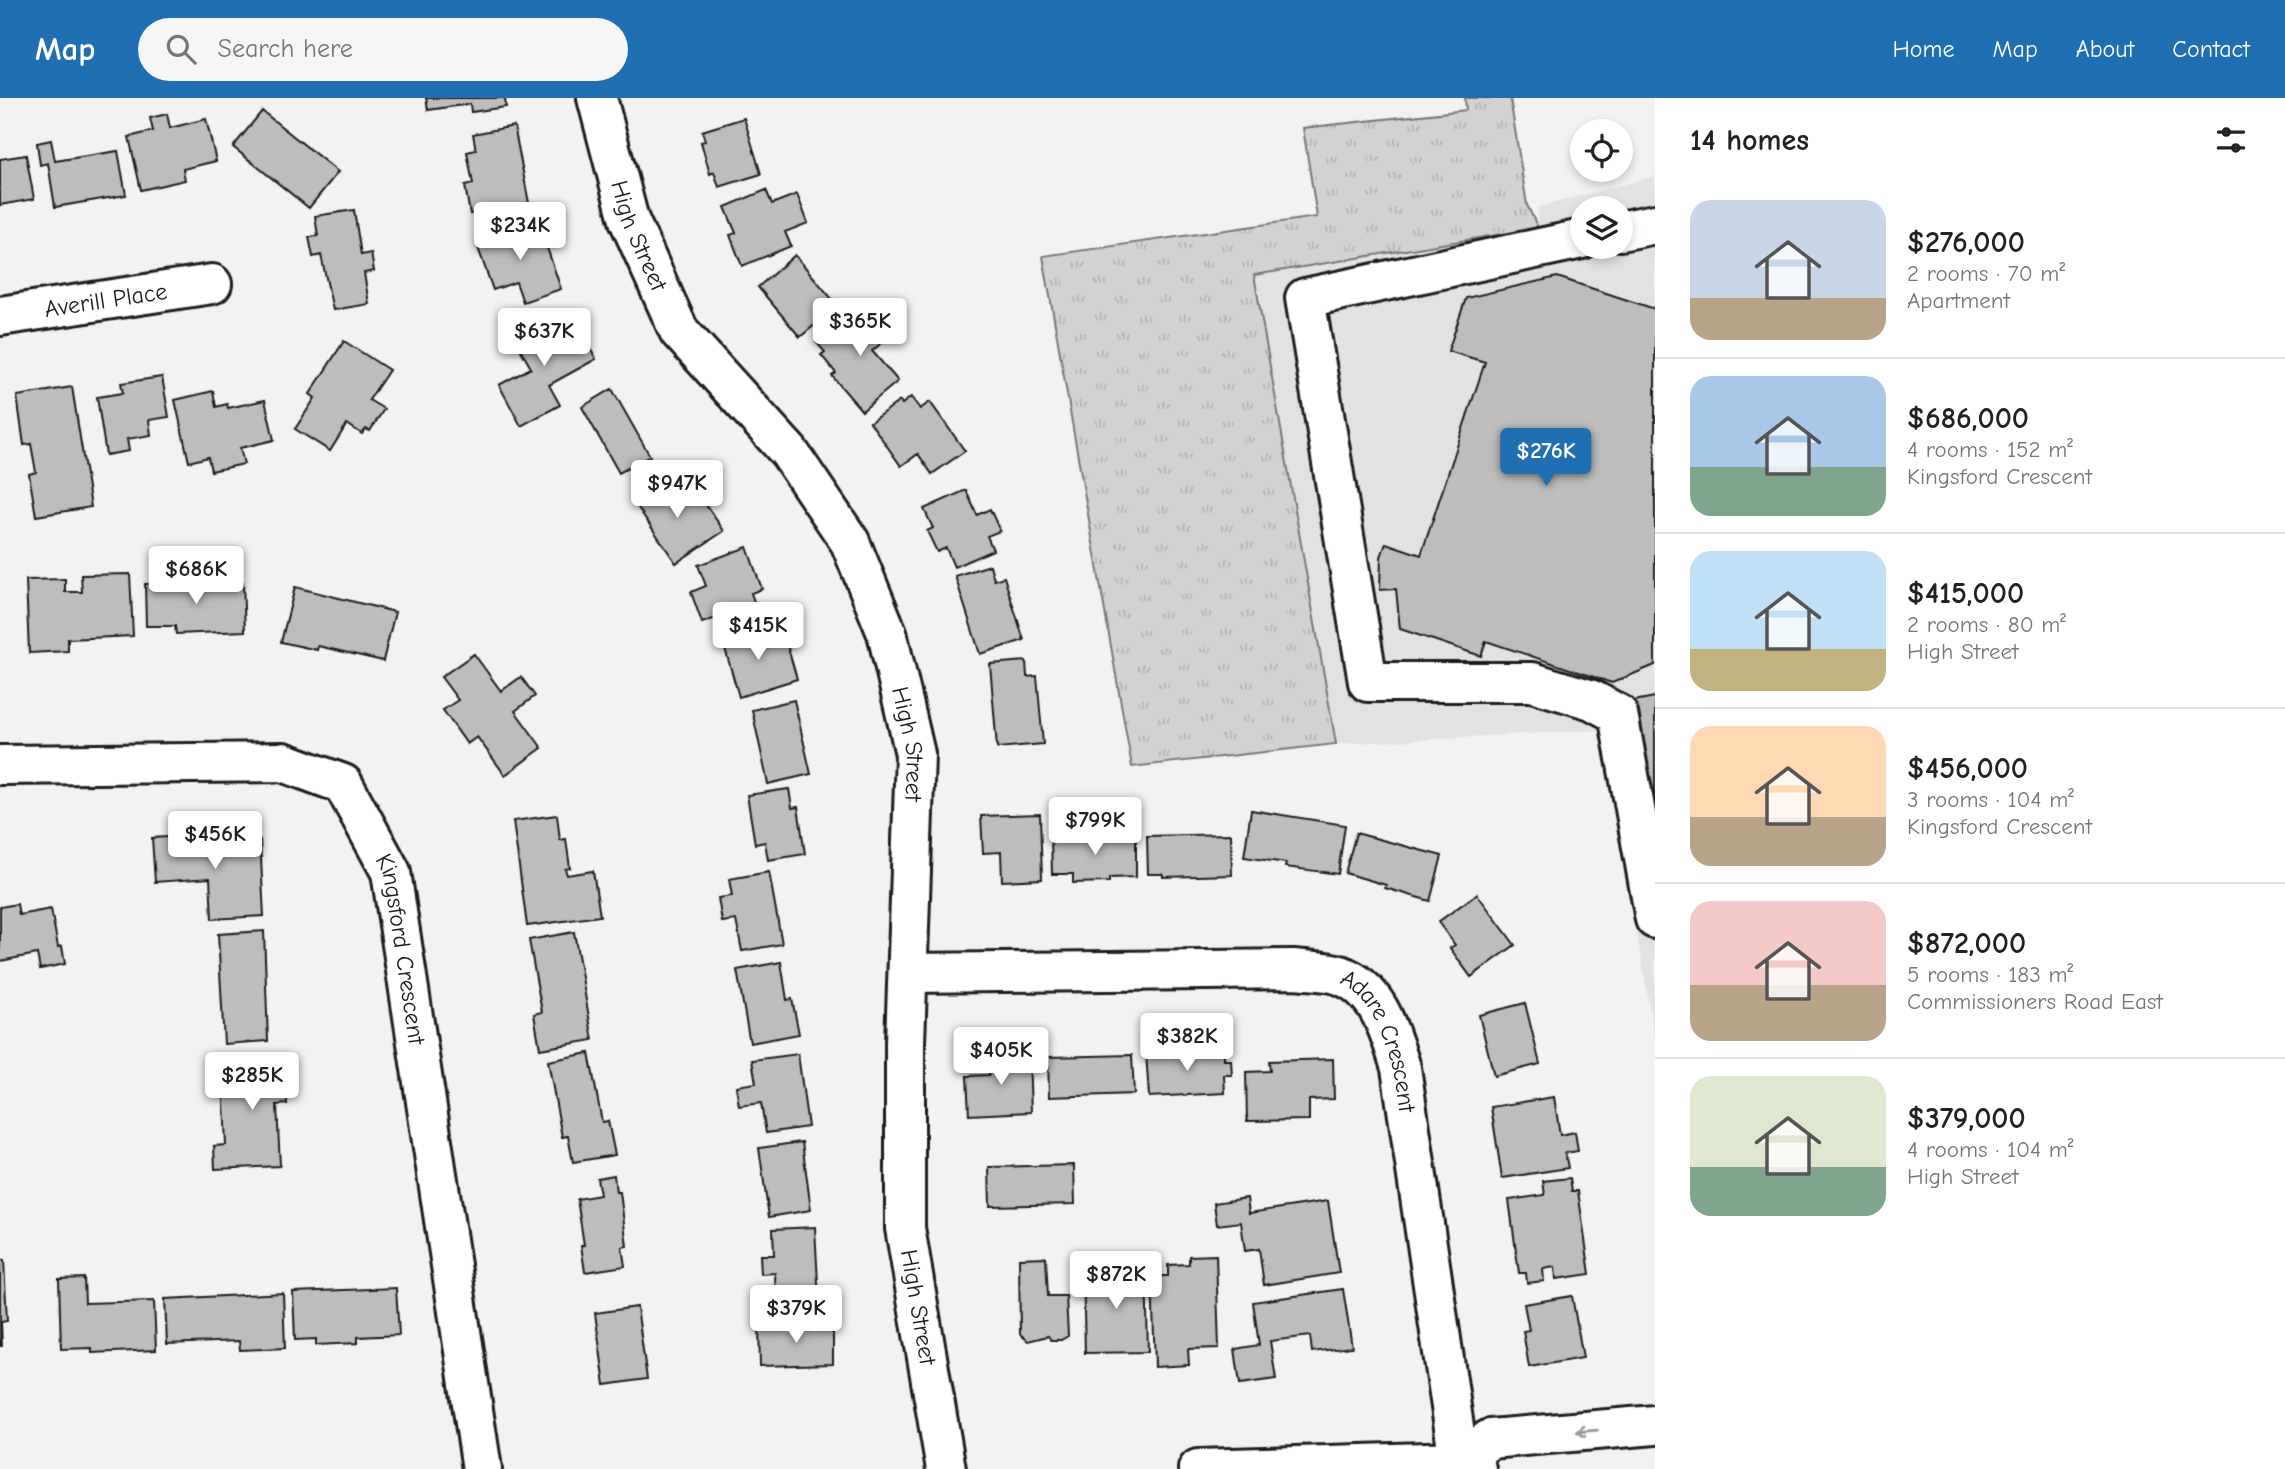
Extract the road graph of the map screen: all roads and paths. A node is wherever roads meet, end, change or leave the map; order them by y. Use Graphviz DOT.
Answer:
graph roads {
  1 [pos="597,98"];
  2 [pos="1655,224"];
  3 [pos="1633,228"];
  4 [pos="1570,242"];
  5 [pos="212,284"];
  6 [pos="0,316"];
  7 [pos="0,765"];
  8 [pos="1655,919"];
  9 [pos="908,973"];
  10 [pos="1655,1425"];
  11 [pos="1467,1465"];
  12 [pos="482,1469"];
  13 [pos="946,1469"];
  14 [pos="1198,1469"];
  1 -- 9 [label="street, High Street"];
  2 -- 3 [label="street"];
  4 -- 8 [label="street"];
  5 -- 6 [label="street, Averill Place"];
  7 -- 12 [label="street, Kingsford Crescent"];
  9 -- 11 [label="street, Adare Crescent"];
  9 -- 13 [label="street, High Street"];
  10 -- 11 [label="street, one-way"];
  11 -- 14 [label="street"];
}
